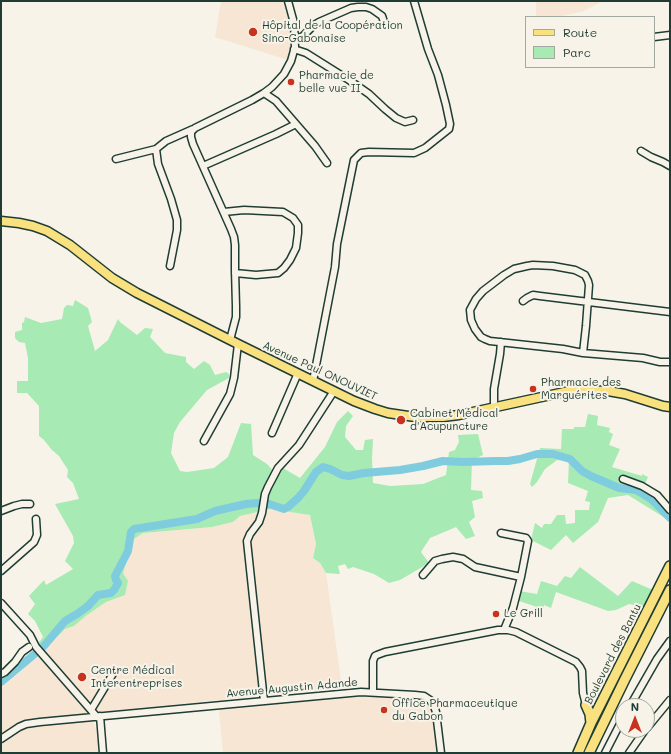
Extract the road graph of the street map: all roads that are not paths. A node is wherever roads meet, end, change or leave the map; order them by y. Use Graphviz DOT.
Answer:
graph roads {
  1 [pos="288,1"];
  2 [pos="414,1"];
  3 [pos="384,25"];
  4 [pos="670,35"];
  5 [pos="655,37"];
  6 [pos="295,40"];
  7 [pos="294,49"];
  8 [pos="264,93"];
  9 [pos="413,120"];
  10 [pos="296,124"];
  11 [pos="195,128"];
  12 [pos="156,149"];
  13 [pos="641,150"];
  14 [pos="116,159"];
  15 [pos="327,163"];
  16 [pos="203,166"];
  17 [pos="670,166"];
  18 [pos="224,212"];
  19 [pos="1,222"];
  20 [pos="170,266"];
  21 [pos="235,273"];
  22 [pos="523,301"];
  23 [pos="587,302"];
  24 [pos="670,312"];
  25 [pos="230,340"];
  26 [pos="501,342"];
  27 [pos="238,344"];
  28 [pos="583,353"];
  29 [pos="670,362"];
  30 [pos="298,373"];
  31 [pos="313,381"];
  32 [pos="334,390"];
  33 [pos="666,406"];
  34 [pos="494,407"];
  35 [pos="670,413"];
  36 [pos="272,433"];
  37 [pos="204,441"];
  38 [pos="623,479"];
  39 [pos="30,504"];
  40 [pos="670,510"];
  41 [pos="1,511"];
  42 [pos="36,519"];
  43 [pos="501,533"];
  44 [pos="670,566"];
  45 [pos="1,571"];
  46 [pos="423,575"];
  47 [pos="521,577"];
  48 [pos="670,590"];
  49 [pos="1,603"];
  50 [pos="504,630"];
  51 [pos="670,641"];
  52 [pos="29,647"];
  53 [pos="114,672"];
  54 [pos="1,674"];
  55 [pos="373,692"];
  56 [pos="635,698"];
  57 [pos="670,700"];
  58 [pos="264,701"];
  59 [pos="586,705"];
  60 [pos="600,706"];
  61 [pos="91,710"];
  62 [pos="98,717"];
  63 [pos="655,718"];
  64 [pos="591,723"];
  65 [pos="615,734"];
  66 [pos="640,738"];
  67 [pos="1,739"];
  68 [pos="104,753"];
  69 [pos="441,753"];
  70 [pos="578,753"];
  71 [pos="589,753"];
  72 [pos="605,753"];
  73 [pos="629,753"];
  1 -- 6 [label="street"];
  2 -- 31 [label="street"];
  3 -- 6 [label="street"];
  4 -- 5 [label="street"];
  6 -- 7 [label="street"];
  7 -- 8 [label="street"];
  7 -- 9 [label="street"];
  8 -- 10 [label="street"];
  8 -- 11 [label="street"];
  10 -- 15 [label="street"];
  10 -- 16 [label="street"];
  11 -- 12 [label="street"];
  11 -- 16 [label="street"];
  12 -- 14 [label="street"];
  12 -- 20 [label="street"];
  13 -- 17 [label="street"];
  16 -- 18 [label="street"];
  18 -- 21 [label="street"];
  18 -- 21 [label="street"];
  19 -- 25 [label="main road, Avenue Paul ONOUVIET"];
  21 -- 25 [label="street"];
  22 -- 23 [label="street"];
  23 -- 24 [label="street"];
  23 -- 26 [label="street"];
  23 -- 28 [label="street"];
  25 -- 27 [label="main road, Avenue Paul ONOUVIET"];
  26 -- 28 [label="street"];
  26 -- 34 [label="street"];
  27 -- 30 [label="main road, Avenue Paul ONOUVIET"];
  27 -- 37 [label="street"];
  28 -- 29 [label="street"];
  30 -- 31 [label="main road, Avenue Paul ONOUVIET"];
  30 -- 36 [label="street"];
  31 -- 32 [label="main road, Avenue Paul ONOUVIET"];
  32 -- 34 [label="main road, Avenue Paul ONOUVIET"];
  32 -- 58 [label="street"];
  33 -- 34 [label="main road, Avenue Paul ONOUVIET"];
  33 -- 35 [label="main road"];
  38 -- 40 [label="street"];
  39 -- 41 [label="street"];
  42 -- 45 [label="street"];
  43 -- 47 [label="street"];
  44 -- 60 [label="highway, Boulevard des Bantu"];
  46 -- 47 [label="street"];
  47 -- 50 [label="street"];
  48 -- 71 [label="highway, Boulevard des Bantu"];
  49 -- 61 [label="street"];
  50 -- 55 [label="street"];
  50 -- 59 [label="street"];
  51 -- 56 [label="street"];
  52 -- 54 [label="street"];
  53 -- 61 [label="street"];
  55 -- 58 [label="street, Avenue Augustin Adande"];
  55 -- 69 [label="street, Avenue Augustin Adande"];
  57 -- 63 [label="street"];
  58 -- 62 [label="street, Avenue Augustin Adande"];
  59 -- 60 [label="highway"];
  59 -- 64 [label="highway"];
  60 -- 64 [label="highway, Boulevard des Bantu"];
  61 -- 62 [label="street"];
  62 -- 67 [label="street, Avenue Augustin Adande"];
  62 -- 68 [label="street"];
  64 -- 70 [label="highway, Boulevard des Bantu"];
  65 -- 72 [label="street"];
  66 -- 73 [label="street"];
}
